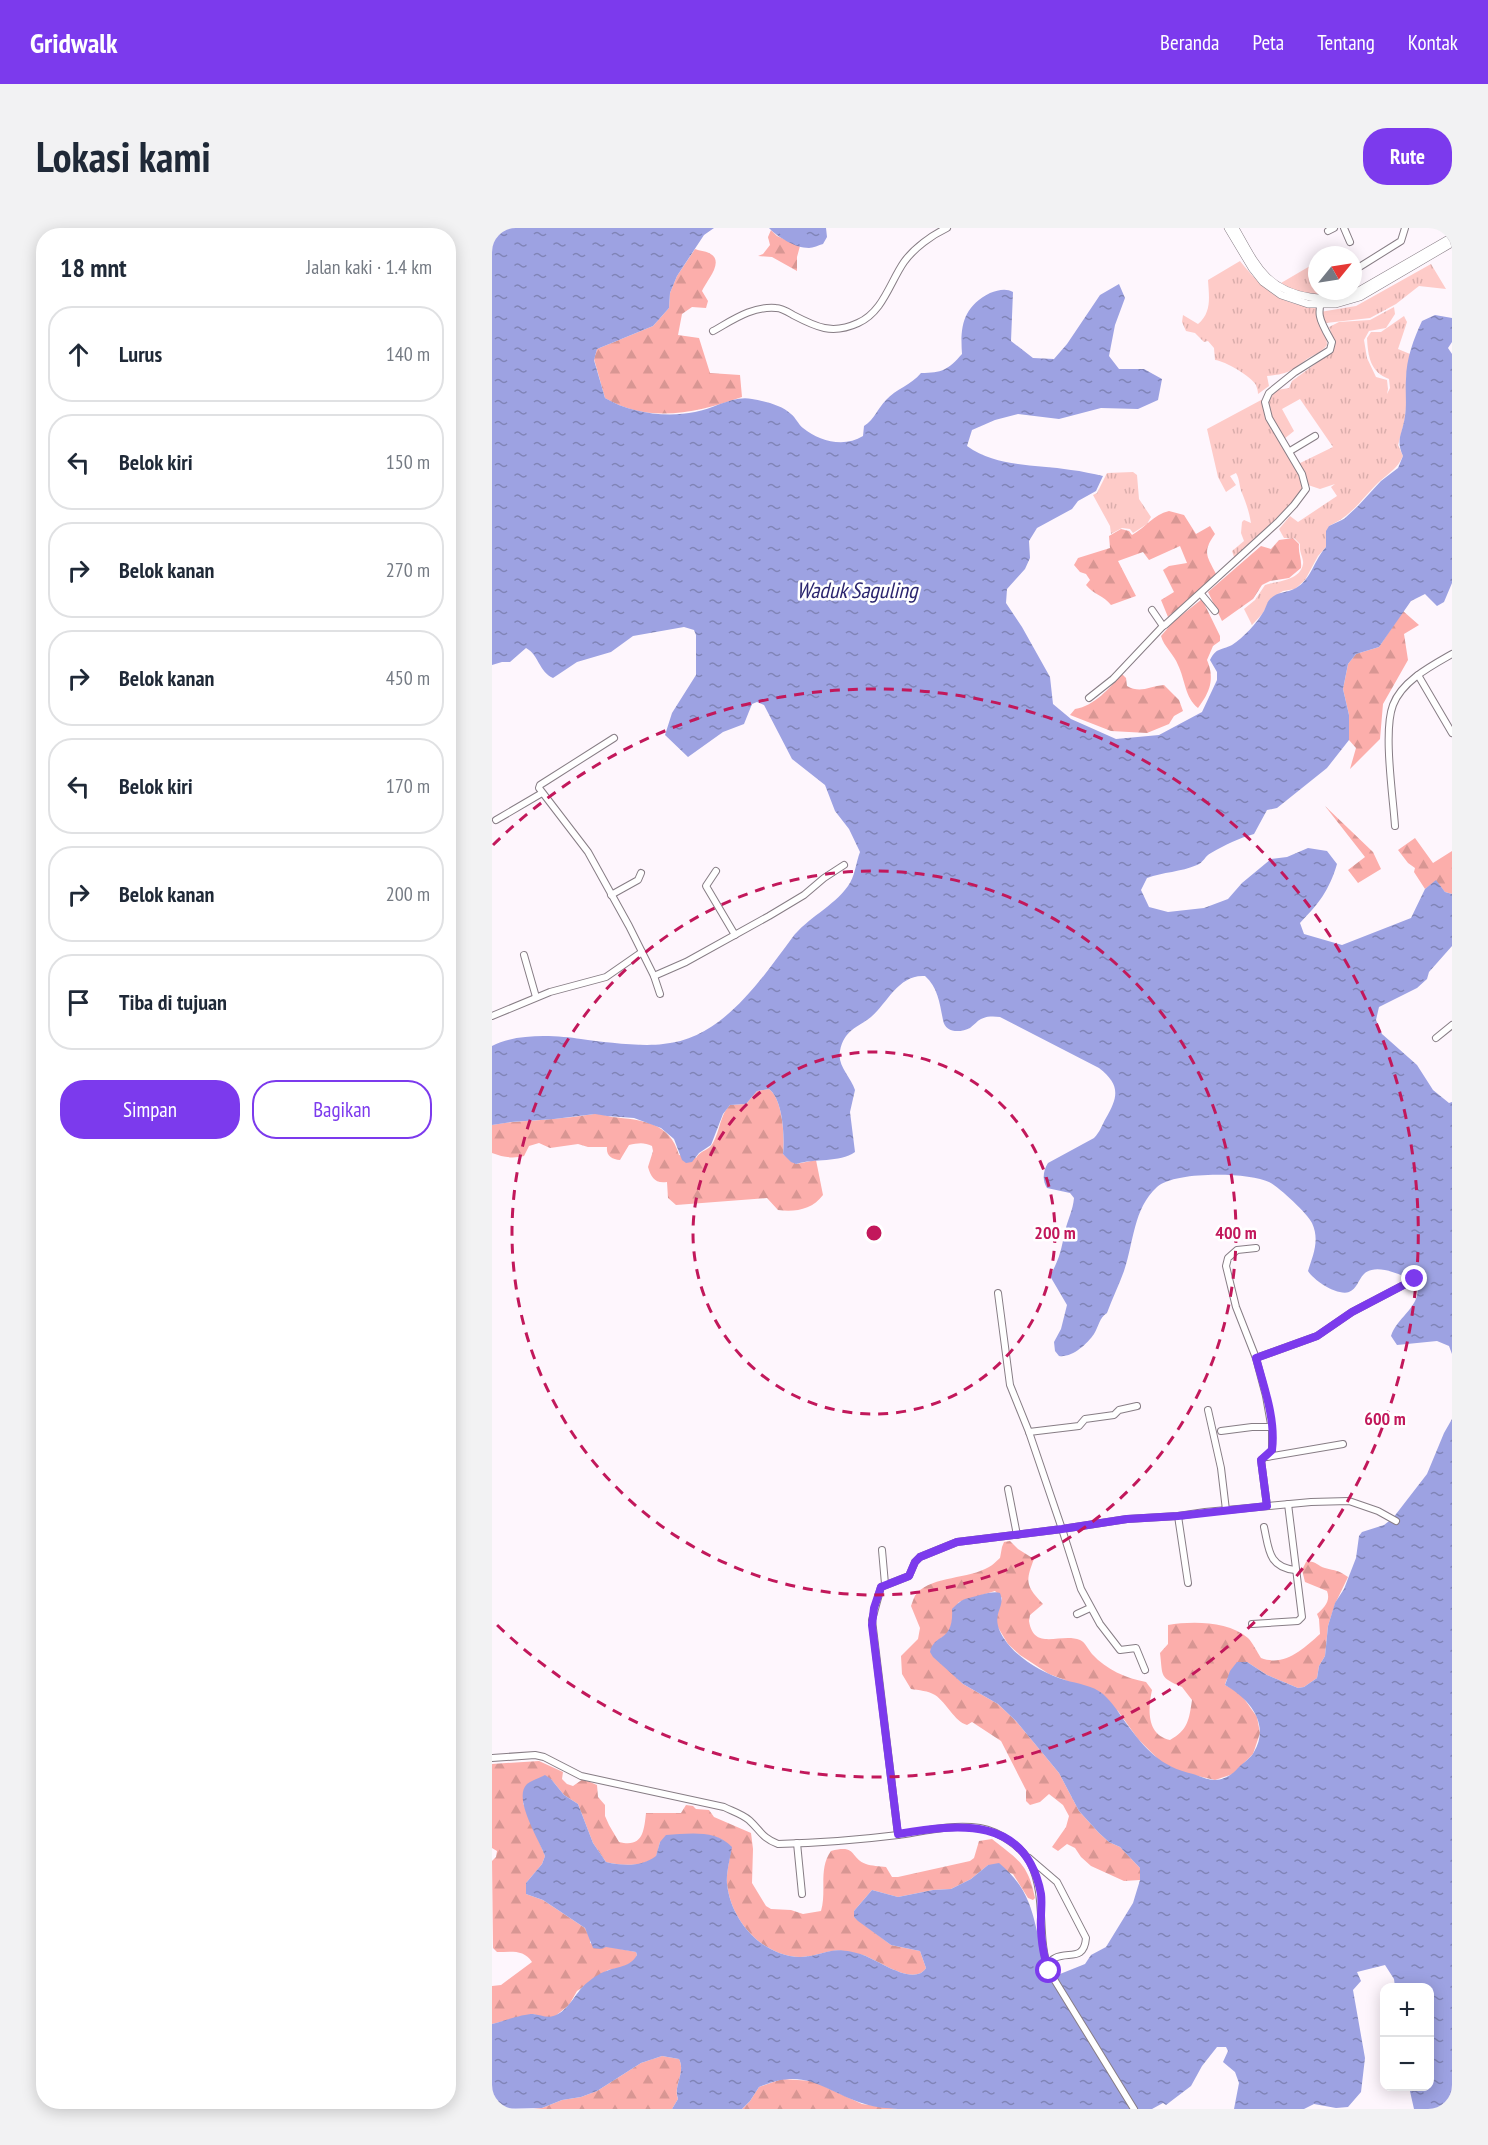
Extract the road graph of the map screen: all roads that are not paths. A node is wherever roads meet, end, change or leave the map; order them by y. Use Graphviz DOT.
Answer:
graph roads {
  1 [pos="947,228"];
  2 [pos="1228,228"];
  3 [pos="1234,228"];
  4 [pos="1344,228"];
  5 [pos="1405,228"];
  6 [pos="1452,237"];
  7 [pos="1350,242"];
  8 [pos="1452,243"];
  9 [pos="1362,265"];
  10 [pos="1321,302"];
  11 [pos="713,331"];
  12 [pos="1315,436"];
  13 [pos="1290,451"];
  14 [pos="1201,594"];
  15 [pos="1152,610"];
  16 [pos="1215,610"];
  17 [pos="1163,626"];
  18 [pos="1452,654"];
  19 [pos="1418,675"];
  20 [pos="1089,698"];
  21 [pos="1452,733"];
  22 [pos="614,738"];
  23 [pos="542,793"];
  24 [pos="496,820"];
  25 [pos="1395,826"];
  26 [pos="844,866"];
  27 [pos="716,871"];
  28 [pos="641,873"];
  29 [pos="611,895"];
  30 [pos="735,935"];
  31 [pos="642,952"];
  32 [pos="524,955"];
  33 [pos="654,976"];
  34 [pos="660,993"];
  35 [pos="536,997"];
  36 [pos="492,1016"];
  37 [pos="1452,1025"];
  38 [pos="1436,1038"];
  39 [pos="1256,1248"];
  40 [pos="1415,1279"];
  41 [pos="998,1293"];
  42 [pos="1256,1358"];
  43 [pos="1137,1406"];
  44 [pos="1208,1410"];
  45 [pos="1272,1427"];
  46 [pos="1221,1431"];
  47 [pos="1029,1432"];
  48 [pos="1343,1444"];
  49 [pos="1263,1457"];
  50 [pos="1008,1489"];
  51 [pos="1288,1504"];
  52 [pos="1267,1506"];
  53 [pos="1226,1510"];
  54 [pos="1178,1516"];
  55 [pos="1396,1521"];
  56 [pos="1264,1527"];
  57 [pos="1062,1529"];
  58 [pos="1017,1535"];
  59 [pos="882,1550"];
  60 [pos="1295,1570"];
  61 [pos="1188,1583"];
  62 [pos="885,1584"];
  63 [pos="1090,1608"];
  64 [pos="1077,1614"];
  65 [pos="1252,1624"];
  66 [pos="1145,1670"];
  67 [pos="492,1758"];
  68 [pos="898,1834"];
  69 [pos="797,1844"];
  70 [pos="1026,1856"];
  71 [pos="801,1894"];
  72 [pos="1048,1968"];
  73 [pos="1134,2109"];
  1 -- 11 [label="street"];
  2 -- 10 [label="street"];
  3 -- 10 [label="street"];
  4 -- 7 [label="street"];
  5 -- 9 [label="street"];
  6 -- 10 [label="street"];
  8 -- 10 [label="street"];
  10 -- 13 [label="street"];
  12 -- 13 [label="street"];
  13 -- 14 [label="street"];
  14 -- 16 [label="street"];
  14 -- 17 [label="street"];
  15 -- 17 [label="street"];
  17 -- 20 [label="street"];
  18 -- 19 [label="street"];
  19 -- 21 [label="street"];
  19 -- 25 [label="street"];
  22 -- 23 [label="street"];
  23 -- 24 [label="street"];
  23 -- 29 [label="street"];
  26 -- 30 [label="street"];
  27 -- 30 [label="street"];
  28 -- 29 [label="street"];
  29 -- 31 [label="street"];
  30 -- 33 [label="street"];
  31 -- 33 [label="street"];
  31 -- 35 [label="street"];
  32 -- 35 [label="street"];
  33 -- 34 [label="street"];
  35 -- 36 [label="street"];
  37 -- 38 [label="street"];
  39 -- 42 [label="street"];
  40 -- 42 [label="street"];
  41 -- 47 [label="street"];
  42 -- 45 [label="street"];
  43 -- 47 [label="street"];
  44 -- 53 [label="street"];
  45 -- 46 [label="street"];
  45 -- 49 [label="street"];
  47 -- 57 [label="street"];
  48 -- 49 [label="street"];
  49 -- 52 [label="street"];
  50 -- 58 [label="street"];
  51 -- 52 [label="street"];
  51 -- 55 [label="street"];
  51 -- 60 [label="street"];
  52 -- 53 [label="street"];
  53 -- 54 [label="street"];
  54 -- 57 [label="street"];
  54 -- 61 [label="street"];
  56 -- 60 [label="street"];
  57 -- 58 [label="street"];
  57 -- 63 [label="street"];
  58 -- 62 [label="street"];
  59 -- 62 [label="street"];
  60 -- 65 [label="street"];
  62 -- 68 [label="street"];
  63 -- 64 [label="street"];
  63 -- 66 [label="street"];
  67 -- 69 [label="street"];
  68 -- 69 [label="street"];
  68 -- 70 [label="street"];
  69 -- 71 [label="street"];
  70 -- 72 [label="street"];
  70 -- 72 [label="street"];
  72 -- 73 [label="street"];
}
